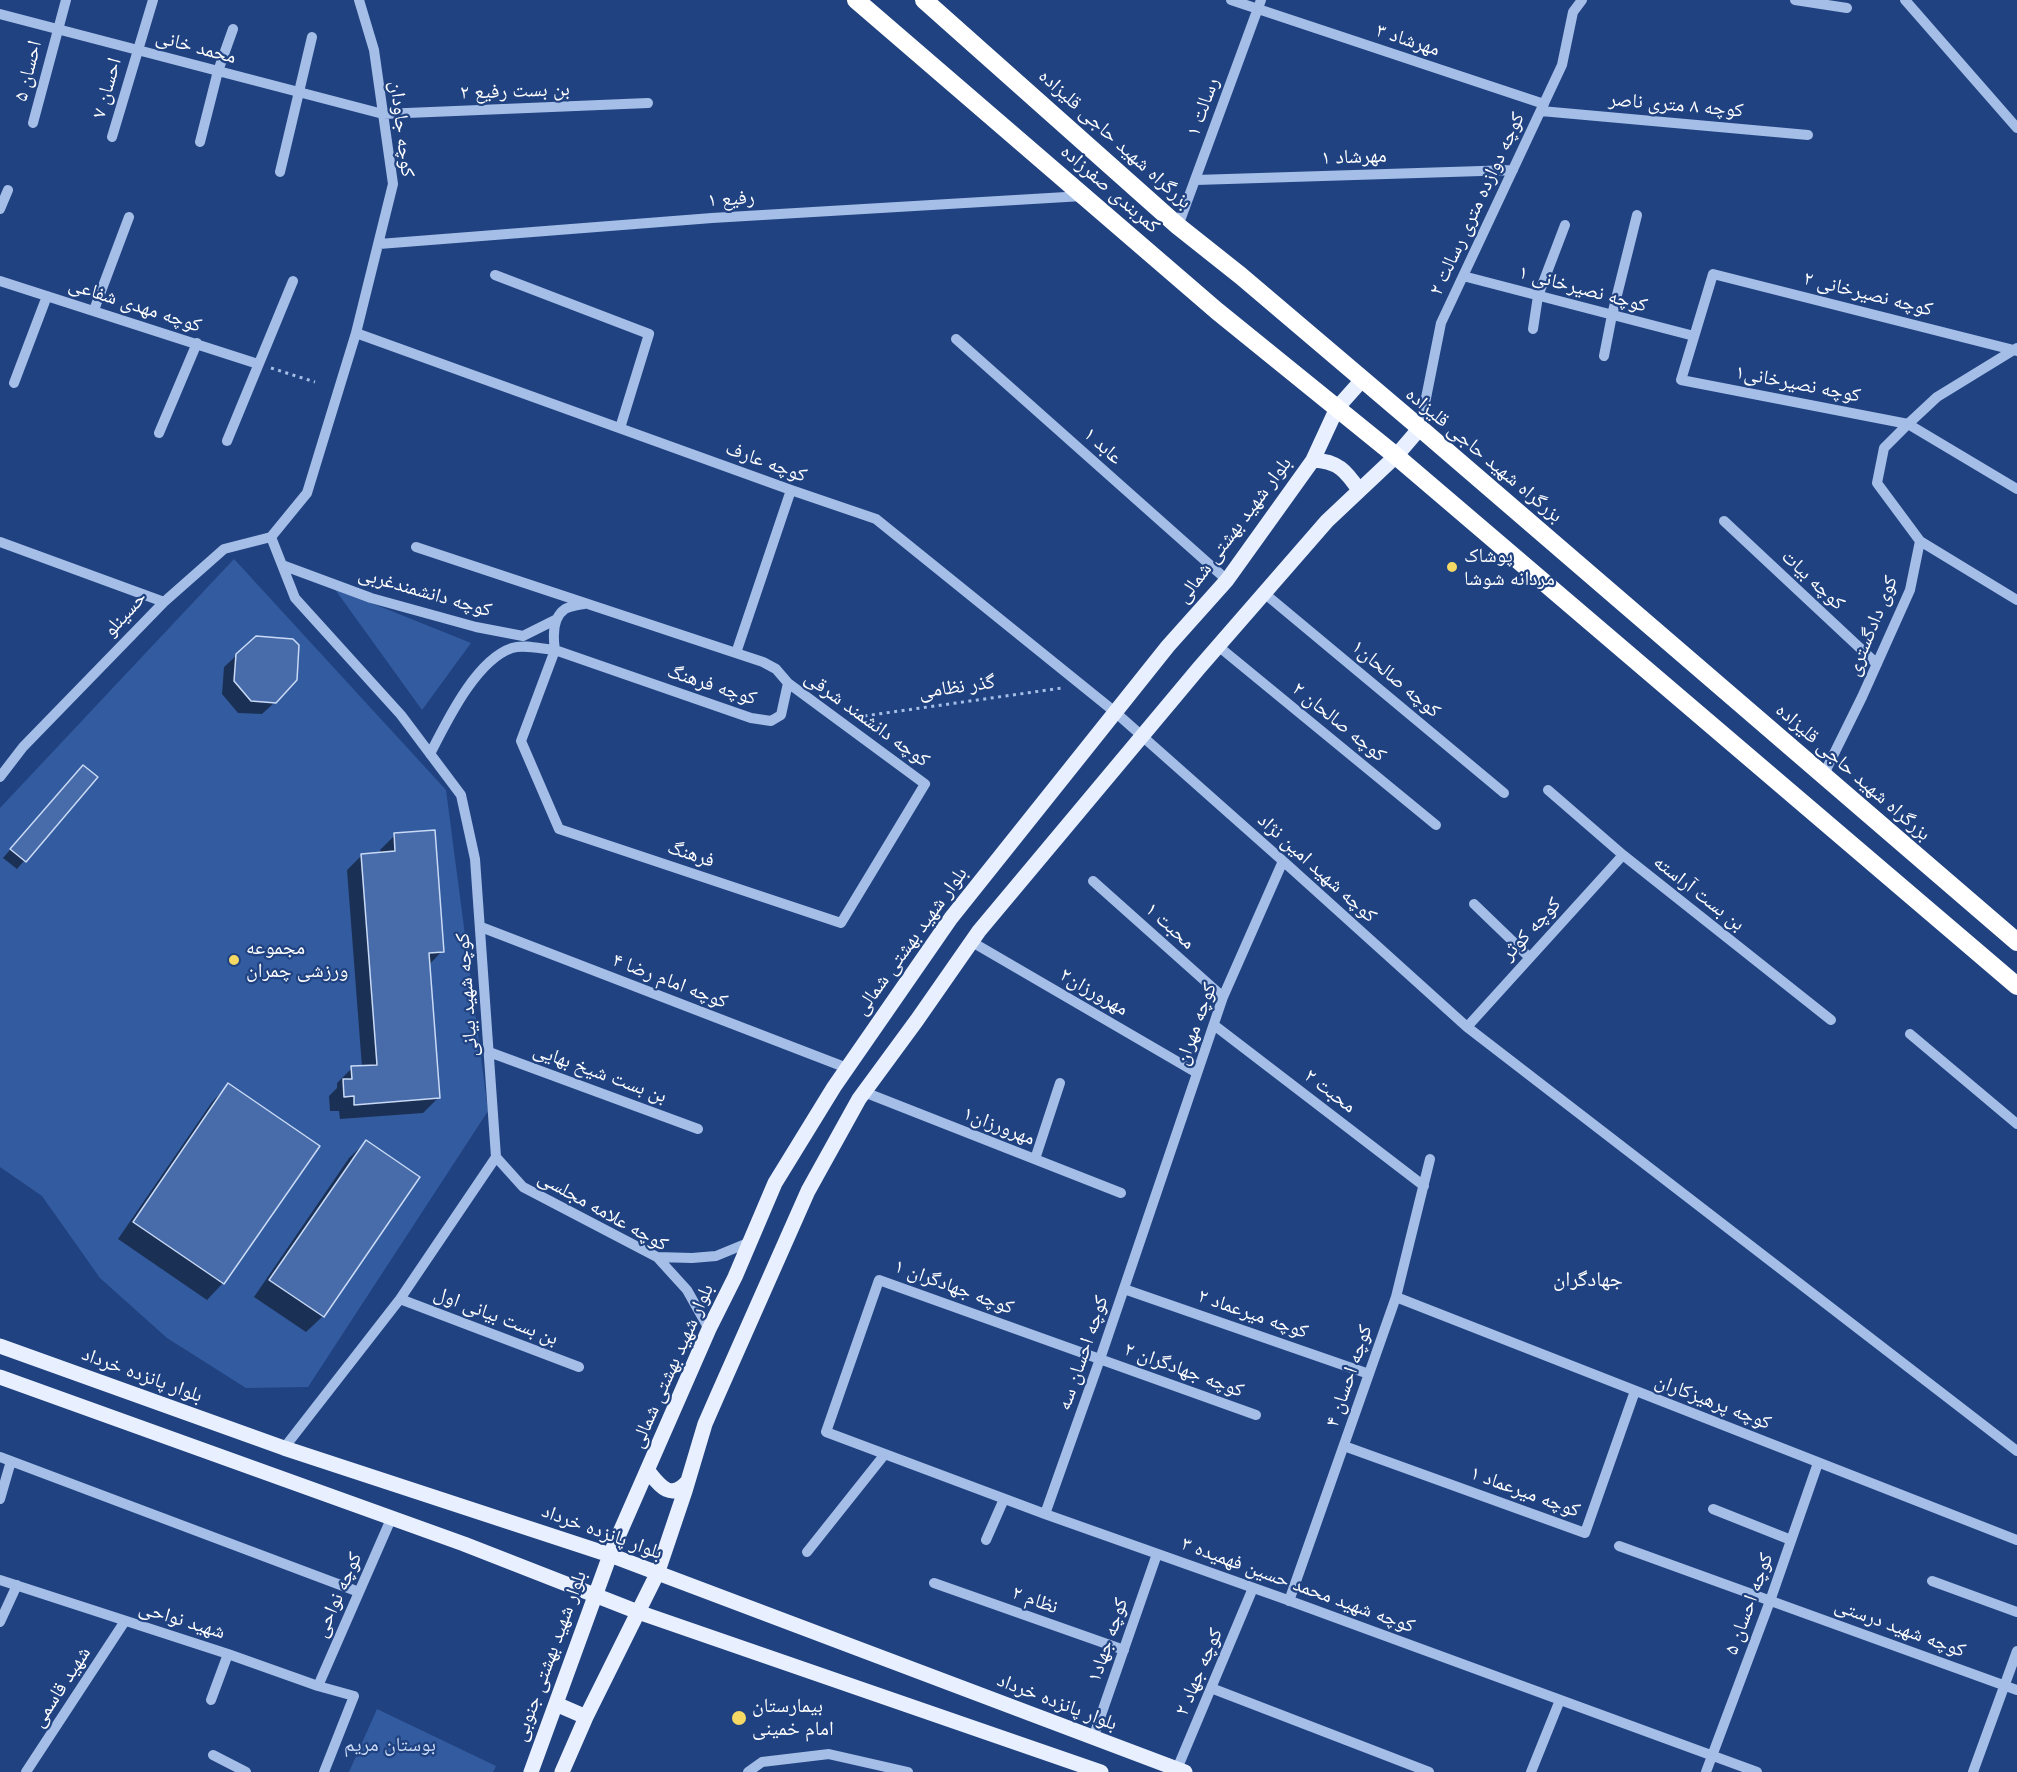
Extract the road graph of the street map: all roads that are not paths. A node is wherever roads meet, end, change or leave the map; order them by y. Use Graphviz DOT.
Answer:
graph roads {
  1 [pos="66,0"];
  2 [pos="153,0"];
  3 [pos="359,0"];
  4 [pos="856,0"];
  5 [pos="924,0"];
  6 [pos="1231,0"];
  7 [pos="1582,0"];
  8 [pos="1795,0"];
  9 [pos="1905,0"];
  10 [pos="1260,7"];
  11 [pos="1847,8"];
  12 [pos="0,14"];
  13 [pos="57,29"];
  14 [pos="233,29"];
  15 [pos="312,37"];
  16 [pos="137,50"];
  17 [pos="218,71"];
  18 [pos="298,92"];
  19 [pos="648,104"];
  20 [pos="1542,108"];
  21 [pos="383,114"];
  22 [pos="33,123"];
  23 [pos="2017,128"];
  24 [pos="1808,135"];
  25 [pos="112,137"];
  26 [pos="200,142"];
  27 [pos="1513,170"];
  28 [pos="280,172"];
  29 [pos="1196,180"];
  30 [pos="8,190"];
  31 [pos="1084,196"];
  32 [pos="0,208"];
  33 [pos="1637,215"];
  34 [pos="129,217"];
  35 [pos="1565,225"];
  36 [pos="1178,226"];
  37 [pos="380,244"];
  38 [pos="495,275"];
  39 [pos="1463,276"];
  40 [pos="0,281"];
  41 [pos="293,281"];
  42 [pos="47,296"];
  43 [pos="1538,296"];
  44 [pos="94,310"];
  45 [pos="1612,315"];
  46 [pos="1533,329"];
  47 [pos="356,333"];
  48 [pos="1694,336"];
  49 [pos="956,339"];
  50 [pos="197,343"];
  51 [pos="2016,350"];
  52 [pos="1604,356"];
  53 [pos="258,364"];
  54 [pos="1362,380"];
  55 [pos="14,383"];
  56 [pos="1337,408"];
  57 [pos="1908,424"];
  58 [pos="620,428"];
  59 [pos="1420,428"];
  60 [pos="159,433"];
  61 [pos="227,441"];
  62 [pos="1396,456"];
  63 [pos="1313,460"];
  64 [pos="2017,489"];
  65 [pos="791,490"];
  66 [pos="1359,490"];
  67 [pos="1724,521"];
  68 [pos="271,537"];
  69 [pos="1920,541"];
  70 [pos="0,542"];
  71 [pos="416,547"];
  72 [pos="282,565"];
  73 [pos="1227,580"];
  74 [pos="1264,593"];
  75 [pos="2017,600"];
  76 [pos="164,602"];
  77 [pos="584,604"];
  78 [pos="557,619"];
  79 [pos="1218,646"];
  80 [pos="555,650"];
  81 [pos="736,653"];
  82 [pos="1877,664"];
  83 [pos="788,683"];
  84 [pos="1115,712"];
  85 [pos="1142,738"];
  86 [pos="430,754"];
  87 [pos="1823,776"];
  88 [pos="0,777"];
  89 [pos="925,784"];
  90 [pos="1548,790"];
  91 [pos="1504,793"];
  92 [pos="1436,825"];
  93 [pos="1623,855"];
  94 [pos="1283,861"];
  95 [pos="1093,881"];
  96 [pos="1474,904"];
  97 [pos="481,927"];
  98 [pos="972,942"];
  99 [pos="2017,942"];
  100 [pos="1529,957"];
  101 [pos="2017,986"];
  102 [pos="1223,997"];
  103 [pos="1831,1020"];
  104 [pos="1214,1025"];
  105 [pos="1467,1027"];
  106 [pos="1910,1034"];
  107 [pos="489,1052"];
  108 [pos="847,1068"];
  109 [pos="1197,1073"];
  110 [pos="1060,1083"];
  111 [pos="864,1092"];
  112 [pos="2017,1124"];
  113 [pos="698,1129"];
  114 [pos="496,1157"];
  115 [pos="1035,1159"];
  116 [pos="1430,1159"];
  117 [pos="1424,1186"];
  118 [pos="1121,1193"];
  119 [pos="1154,1203"];
  120 [pos="750,1242"];
  121 [pos="657,1257"];
  122 [pos="1124,1289"];
  123 [pos="1396,1297"];
  124 [pos="400,1299"];
  125 [pos="709,1329"];
  126 [pos="0,1346"];
  127 [pos="1100,1359"];
  128 [pos="579,1367"];
  129 [pos="1369,1374"];
  130 [pos="0,1377"];
  131 [pos="1635,1391"];
  132 [pos="1256,1415"];
  133 [pos="826,1432"];
  134 [pos="1344,1446"];
  135 [pos="284,1448"];
  136 [pos="2017,1451"];
  137 [pos="885,1454"];
  138 [pos="5,1459"];
  139 [pos="1818,1462"];
  140 [pos="648,1471"];
  141 [pos="688,1481"];
  142 [pos="0,1499"];
  143 [pos="1004,1499"];
  144 [pos="1713,1509"];
  145 [pos="1045,1514"];
  146 [pos="391,1519"];
  147 [pos="986,1540"];
  148 [pos="1791,1540"];
  149 [pos="2017,1540"];
  150 [pos="1619,1546"];
  151 [pos="807,1552"];
  152 [pos="1157,1554"];
  153 [pos="610,1555"];
  154 [pos="657,1574"];
  155 [pos="0,1580"];
  156 [pos="1932,1581"];
  157 [pos="934,1583"];
  158 [pos="17,1585"];
  159 [pos="1253,1588"];
  160 [pos="359,1592"];
  161 [pos="594,1595"];
  162 [pos="1770,1600"];
  163 [pos="1289,1601"];
  164 [pos="638,1612"];
  165 [pos="2017,1612"];
  166 [pos="125,1621"];
  167 [pos="0,1622"];
  168 [pos="1124,1650"];
  169 [pos="2017,1651"];
  170 [pos="228,1654"];
  171 [pos="2004,1685"];
  172 [pos="318,1686"];
  173 [pos="1211,1688"];
  174 [pos="2017,1690"];
  175 [pos="211,1700"];
  176 [pos="1560,1700"];
  177 [pos="556,1704"];
  178 [pos="586,1717"];
  179 [pos="1093,1738"];
  180 [pos="213,1755"];
  181 [pos="1711,1756"];
  182 [pos="1181,1771"];
  183 [pos="26,1772"];
  184 [pos="246,1772"];
  185 [pos="324,1772"];
  186 [pos="531,1772"];
  187 [pos="562,1772"];
  188 [pos="748,1772"];
  189 [pos="908,1772"];
  190 [pos="1101,1772"];
  191 [pos="1429,1772"];
  192 [pos="1531,1772"];
  193 [pos="1706,1772"];
  194 [pos="1757,1772"];
  195 [pos="1973,1772"];
  1 -- 13 [label="street, احسان ۵"];
  2 -- 16 [label="street, احسان ۷"];
  3 -- 21 [label="street, کوچه جاودان"];
  4 -- 31 [label="highway, کمربندی صفرزاده"];
  5 -- 36 [label="highway, بزرگراه شهید حاجی قلیزاده"];
  6 -- 10 [label="street, مهرشاد ۳"];
  7 -- 20 [label="street, کوچه دوازده متری رسالت ۲"];
  8 -- 11 [label="street"];
  9 -- 23 [label="street"];
  10 -- 20 [label="street, مهرشاد ۳"];
  10 -- 29 [label="street, رسالت ۱"];
  12 -- 13 [label="street, محمد خانی"];
  13 -- 16 [label="street, محمد خانی"];
  13 -- 22 [label="street, احسان ۵"];
  14 -- 17 [label="street"];
  15 -- 18 [label="street"];
  16 -- 17 [label="street, محمد خانی"];
  16 -- 25 [label="street, احسان ۷"];
  17 -- 18 [label="street, محمد خانی"];
  17 -- 26 [label="street"];
  18 -- 21 [label="street, محمد خانی"];
  18 -- 28 [label="street"];
  19 -- 21 [label="street, بن بست رفیع ۲"];
  20 -- 24 [label="street, کوچه ۸ متری ناصر"];
  20 -- 27 [label="street, کوچه دوازده متری رسالت ۲"];
  21 -- 37 [label="street, کوچه جاودان"];
  27 -- 29 [label="street, مهرشاد ۱"];
  27 -- 39 [label="street, کوچه دوازده متری رسالت ۲"];
  29 -- 36 [label="street, رسالت ۱"];
  30 -- 32 [label="street"];
  31 -- 37 [label="street, رفیع ۱"];
  31 -- 56 [label="highway, کمربندی صفرزاده"];
  33 -- 45 [label="street"];
  34 -- 44 [label="street"];
  35 -- 43 [label="street"];
  36 -- 54 [label="highway, بزرگراه شهید حاجی قلیزاده"];
  37 -- 47 [label="street, کوچه جاودان"];
  38 -- 58 [label="street"];
  39 -- 43 [label="street, کوچه نصیرخانی ۱"];
  39 -- 59 [label="street, کوچه دوازده متری رسالت ۲"];
  40 -- 42 [label="street, کوچه مهدی شفاعی"];
  41 -- 53 [label="street"];
  42 -- 44 [label="street, کوچه مهدی شفاعی"];
  42 -- 55 [label="street"];
  43 -- 45 [label="street, کوچه نصیرخانی ۱"];
  43 -- 46 [label="street"];
  44 -- 50 [label="street, کوچه مهدی شفاعی"];
  45 -- 48 [label="street, کوچه نصیرخانی ۱"];
  45 -- 52 [label="street"];
  47 -- 58 [label="street, کوچه عارف"];
  47 -- 68 [label="street, کوچه جاودان"];
  48 -- 51 [label="street, کوچه نصیرخانی ۲"];
  48 -- 57 [label="street, کوچه نصیرخانی۱"];
  49 -- 73 [label="street, عابد ۱"];
  50 -- 53 [label="street, کوچه مهدی شفاعی"];
  50 -- 60 [label="street"];
  51 -- 57 [label="street"];
  53 -- 61 [label="street"];
  54 -- 56 [label="main road, بلوار شهید بهشتی شمالی"];
  54 -- 59 [label="highway, بزرگراه شهید حاجی قلیزاده"];
  56 -- 62 [label="highway, کمربندی صفرزاده"];
  56 -- 63 [label="main road, بلوار شهید بهشتی شمالی"];
  57 -- 64 [label="street, کوچه نصیرخانی۱"];
  57 -- 69 [label="street"];
  58 -- 65 [label="street, کوچه عارف"];
  59 -- 62 [label="main road"];
  59 -- 87 [label="highway, بزرگراه شهید حاجی قلیزاده"];
  62 -- 66 [label="main road"];
  62 -- 101 [label="highway"];
  63 -- 66 [label="main road"];
  63 -- 73 [label="main road, بلوار شهید بهشتی شمالی"];
  65 -- 81 [label="street"];
  65 -- 84 [label="street, کوچه عارف"];
  66 -- 74 [label="main road"];
  67 -- 82 [label="street, کوچه بیات"];
  68 -- 72 [label="street, کوچه شهید بیانی"];
  68 -- 76 [label="street"];
  69 -- 75 [label="street"];
  69 -- 82 [label="street, کوی دادگستری"];
  70 -- 76 [label="street, حسینلو"];
  71 -- 77 [label="street, کوچه فرهنگ"];
  72 -- 78 [label="street, کوچه دانشمندغربی"];
  72 -- 86 [label="street, کوچه شهید بیانی"];
  73 -- 84 [label="main road, بلوار شهید بهشتی شمالی"];
  74 -- 79 [label="main road"];
  74 -- 91 [label="street, کوچه صالحان۱"];
  76 -- 88 [label="street, حسینلو"];
  77 -- 78 [label="street"];
  77 -- 81 [label="street, کوچه فرهنگ"];
  78 -- 80 [label="street"];
  79 -- 85 [label="main road"];
  79 -- 92 [label="street, کوچه صالحان ۲"];
  80 -- 83 [label="street, کوچه فرهنگ"];
  80 -- 86 [label="street"];
  80 -- 89 [label="street, فرهنگ"];
  81 -- 83 [label="street, کوچه فرهنگ"];
  82 -- 87 [label="street, کوی دادگستری"];
  83 -- 89 [label="street, کوچه دانشمند شرقی"];
  84 -- 85 [label="street, کوچه شهید امین نژاد"];
  84 -- 108 [label="main road, بلوار شهید بهشتی شمالی"];
  85 -- 94 [label="street, کوچه شهید امین نژاد"];
  85 -- 98 [label="main road"];
  86 -- 97 [label="street, کوچه شهید بیانی"];
  87 -- 99 [label="highway, بزرگراه شهید حاجی قلیزاده"];
  90 -- 93 [label="street, بن بست آراسته"];
  93 -- 100 [label="street, کوچه کوثر"];
  93 -- 103 [label="street, بن بست آراسته"];
  94 -- 102 [label="street, کوچه مهران"];
  94 -- 105 [label="street, کوچه شهید امین نژاد"];
  95 -- 102 [label="street, محبت ۱"];
  96 -- 100 [label="street"];
  97 -- 107 [label="street, کوچه شهید بیانی"];
  97 -- 108 [label="street, کوچه امام رضا ۴"];
  98 -- 109 [label="street, مهرورزان۲"];
  98 -- 111 [label="main road"];
  100 -- 105 [label="street, کوچه کوثر"];
  102 -- 104 [label="street, کوچه مهران"];
  104 -- 109 [label="street, کوچه مهران"];
  104 -- 117 [label="street, محبت ۲"];
  105 -- 136 [label="street, کوچه شهید امین نژاد"];
  106 -- 112 [label="street"];
  107 -- 113 [label="street, بن بست شیخ بهایی"];
  107 -- 114 [label="street, کوچه شهید بیانی"];
  108 -- 120 [label="main road, بلوار شهید بهشتی شمالی"];
  109 -- 119 [label="street, کوچه مهران"];
  110 -- 115 [label="street"];
  111 -- 115 [label="street, مهرورزان۱"];
  111 -- 141 [label="main road"];
  114 -- 121 [label="street, کوچه علامه مجلسی"];
  114 -- 124 [label="street"];
  115 -- 118 [label="street, مهرورزان۱"];
  116 -- 117 [label="street, کوچه احسان ۴"];
  117 -- 123 [label="street, کوچه احسان ۴"];
  119 -- 122 [label="street, کوچه احسان سه"];
  120 -- 121 [label="street"];
  120 -- 125 [label="main road, بلوار شهید بهشتی شمالی"];
  121 -- 125 [label="street, کوچه علامه مجلسی"];
  122 -- 127 [label="street, کوچه احسان سه"];
  122 -- 129 [label="street, کوچه میرعماد ۲"];
  123 -- 129 [label="street, کوچه احسان ۴"];
  123 -- 131 [label="street, کوچه پرهیزکاران"];
  124 -- 128 [label="street, بن بست بیانی اول"];
  124 -- 135 [label="street"];
  125 -- 140 [label="main road, بلوار شهید بهشتی شمالی"];
  126 -- 135 [label="main road, بلوار پانزده خرداد"];
  127 -- 132 [label="street, کوچه جهادگران ۲"];
  127 -- 133 [label="street, کوچه جهادگران ۱"];
  127 -- 145 [label="street, کوچه احسان سه"];
  129 -- 134 [label="street, کوچه احسان ۴"];
  130 -- 146 [label="main road"];
  131 -- 134 [label="street, کوچه میرعماد ۱"];
  131 -- 139 [label="street, کوچه پرهیزکاران"];
  133 -- 137 [label="street, کوچه شهید محمد حسین فهمیده ۳"];
  134 -- 163 [label="street, کوچه احسان ۴"];
  135 -- 153 [label="main road, بلوار پانزده خرداد"];
  137 -- 143 [label="street, کوچه شهید محمد حسین فهمیده ۳"];
  137 -- 151 [label="street"];
  138 -- 142 [label="street"];
  138 -- 160 [label="street"];
  139 -- 148 [label="street, کوچه احسان ۵"];
  139 -- 149 [label="street, کوچه پرهیزکاران"];
  140 -- 141 [label="main road"];
  140 -- 153 [label="main road, بلوار شهید بهشتی شمالی"];
  141 -- 154 [label="main road"];
  143 -- 145 [label="street, کوچه شهید محمد حسین فهمیده ۳"];
  143 -- 147 [label="street"];
  144 -- 148 [label="street"];
  145 -- 152 [label="street, کوچه شهید محمد حسین فهمیده ۳"];
  146 -- 160 [label="street, کوچه نواحی"];
  146 -- 161 [label="main road"];
  148 -- 162 [label="street, کوچه احسان ۵"];
  150 -- 162 [label="street, کوچه شهید درستی"];
  152 -- 159 [label="street, کوچه شهید محمد حسین فهمیده ۳"];
  152 -- 168 [label="street, کوچه جهاد۱"];
  153 -- 154 [label="main road, بلوار پانزده خرداد"];
  153 -- 161 [label="main road, بلوار شهید بهشتی جنوبی"];
  154 -- 164 [label="main road"];
  154 -- 179 [label="main road, بلوار پانزده خرداد"];
  155 -- 158 [label="street, شهید نواحی"];
  156 -- 165 [label="street"];
  157 -- 168 [label="street, نظام ۲"];
  158 -- 166 [label="street, شهید نواحی"];
  158 -- 167 [label="street"];
  159 -- 163 [label="street, کوچه شهید محمد حسین فهمیده ۳"];
  159 -- 173 [label="street, کوچه جهاد ۲"];
  160 -- 172 [label="street, کوچه نواحی"];
  161 -- 164 [label="main road"];
  161 -- 177 [label="main road, بلوار شهید بهشتی جنوبی"];
  162 -- 171 [label="street, کوچه شهید درستی"];
  162 -- 181 [label="street, کوچه احسان ۵"];
  163 -- 176 [label="street, کوچه شهید محمد حسین فهمیده ۳"];
  164 -- 178 [label="main road"];
  164 -- 190 [label="main road"];
  166 -- 170 [label="street, شهید نواحی"];
  166 -- 183 [label="street, شهید قاسمی"];
  168 -- 179 [label="street, کوچه جهاد۱"];
  169 -- 171 [label="street"];
  170 -- 172 [label="street, شهید نواحی"];
  170 -- 175 [label="street"];
  171 -- 174 [label="street, کوچه شهید درستی"];
  171 -- 195 [label="street"];
  172 -- 185 [label="street, شهید نواحی"];
  173 -- 182 [label="street, کوچه جهاد ۲"];
  173 -- 191 [label="street"];
  176 -- 181 [label="street, کوچه شهید محمد حسین فهمیده ۳"];
  176 -- 192 [label="street"];
  177 -- 178 [label="main road"];
  177 -- 186 [label="main road, بلوار شهید بهشتی جنوبی"];
  178 -- 187 [label="main road"];
  179 -- 182 [label="main road, بلوار پانزده خرداد"];
  180 -- 184 [label="street"];
  181 -- 193 [label="street, کوچه احسان ۵"];
  181 -- 194 [label="street, کوچه شهید محمد حسین فهمیده ۳"];
  188 -- 189 [label="street"];
}
